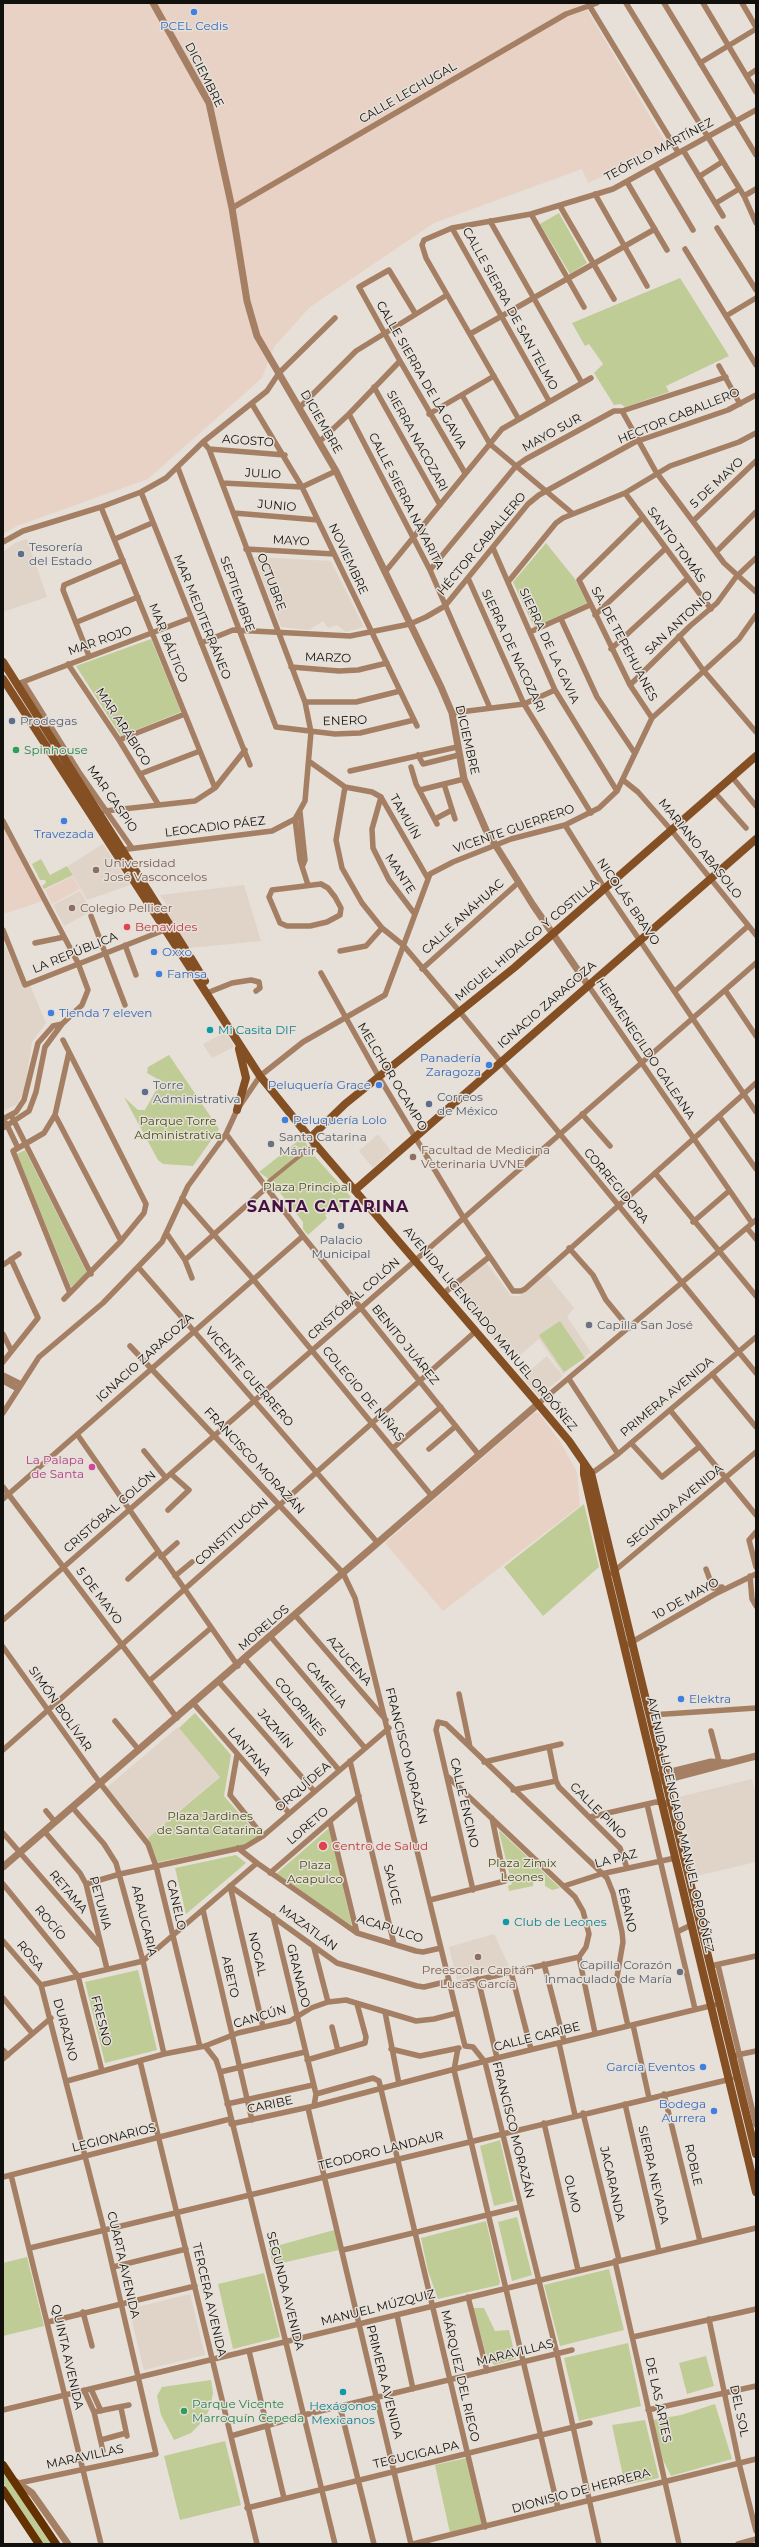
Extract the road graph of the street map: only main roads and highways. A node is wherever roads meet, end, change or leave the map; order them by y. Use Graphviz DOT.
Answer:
graph roads {
  1 [pos="3,662"];
  2 [pos="3,672"];
  3 [pos="3,679"];
  4 [pos="20,683"];
  5 [pos="18,702"];
  6 [pos="46,739"];
  7 [pos="756,756"];
  8 [pos="79,772"];
  9 [pos="81,786"];
  10 [pos="756,839"];
  11 [pos="118,850"];
  12 [pos="209,991"];
  13 [pos="228,1026"];
  14 [pos="262,1075"];
  15 [pos="237,1110"];
  16 [pos="311,1142"];
  17 [pos="355,1190"];
  18 [pos="587,1473"];
  19 [pos="629,1644"];
  20 [pos="670,1834"];
  21 [pos="683,1851"];
  22 [pos="675,1858"];
  23 [pos="690,1881"];
  24 [pos="734,2078"];
  25 [pos="753,2148"];
  26 [pos="756,2192"];
  27 [pos="3,2465"];
  28 [pos="3,2490"];
  29 [pos="40,2544"];
  30 [pos="56,2544"];
  1 -- 4 [label="main road, AVENIDA LICENCIADO MANUEL ORDÓÑEZ"];
  2 -- 4 [label="main road"];
  3 -- 5 [label="main road, AVENIDA LICENCIADO MANUEL ORDÓÑEZ"];
  4 -- 5 [label="main road"];
  4 -- 6 [label="main road, AVENIDA LICENCIADO MANUEL ORDÓÑEZ"];
  5 -- 6 [label="main road, AVENIDA LICENCIADO MANUEL ORDÓÑEZ"];
  6 -- 9 [label="main road, AVENIDA LICENCIADO MANUEL ORDÓÑEZ"];
  6 -- 11 [label="main road, AVENIDA LICENCIADO MANUEL ORDÓÑEZ"];
  7 -- 16 [label="main road, MIGUEL HIDALGO Y COSTILLA"];
  8 -- 9 [label="main road"];
  9 -- 11 [label="main road, AVENIDA LICENCIADO MANUEL ORDÓÑEZ"];
  10 -- 17 [label="main road, IGNACIO ZARAGOZA"];
  11 -- 12 [label="main road, AVENIDA LICENCIADO MANUEL ORDÓÑEZ"];
  12 -- 13 [label="main road, AVENIDA LICENCIADO MANUEL ORDÓÑEZ"];
  12 -- 14 [label="main road, AVENIDA LICENCIADO MANUEL ORDÓÑEZ"];
  13 -- 14 [label="main road, AVENIDA LICENCIADO MANUEL ORDÓÑEZ"];
  13 -- 15 [label="main road"];
  14 -- 16 [label="main road, AVENIDA LICENCIADO MANUEL ORDÓÑEZ"];
  16 -- 17 [label="main road, AVENIDA LICENCIADO MANUEL ORDÓÑEZ"];
  17 -- 18 [label="main road, AVENIDA LICENCIADO MANUEL ORDÓÑEZ"];
  18 -- 19 [label="main road, AVENIDA LICENCIADO MANUEL ORDÓÑEZ"];
  18 -- 19 [label="main road, AVENIDA LICENCIADO MANUEL ORDÓÑEZ"];
  19 -- 20 [label="main road, AVENIDA LICENCIADO MANUEL ORDÓÑEZ"];
  19 -- 21 [label="main road, AVENIDA LICENCIADO MANUEL ORDÓÑEZ"];
  20 -- 21 [label="main road"];
  20 -- 22 [label="main road, AVENIDA LICENCIADO MANUEL ORDÓÑEZ"];
  21 -- 22 [label="main road"];
  21 -- 23 [label="main road, AVENIDA LICENCIADO MANUEL ORDÓÑEZ"];
  22 -- 23 [label="main road"];
  22 -- 24 [label="main road, AVENIDA LICENCIADO MANUEL ORDÓÑEZ"];
  23 -- 24 [label="main road, AVENIDA LICENCIADO MANUEL ORDÓÑEZ"];
  24 -- 25 [label="main road, AVENIDA LICENCIADO MANUEL ORDÓÑEZ"];
  25 -- 26 [label="main road, AVENIDA LICENCIADO MANUEL ORDÓÑEZ"];
  27 -- 30 [label="main road"];
  28 -- 29 [label="main road"];
}
